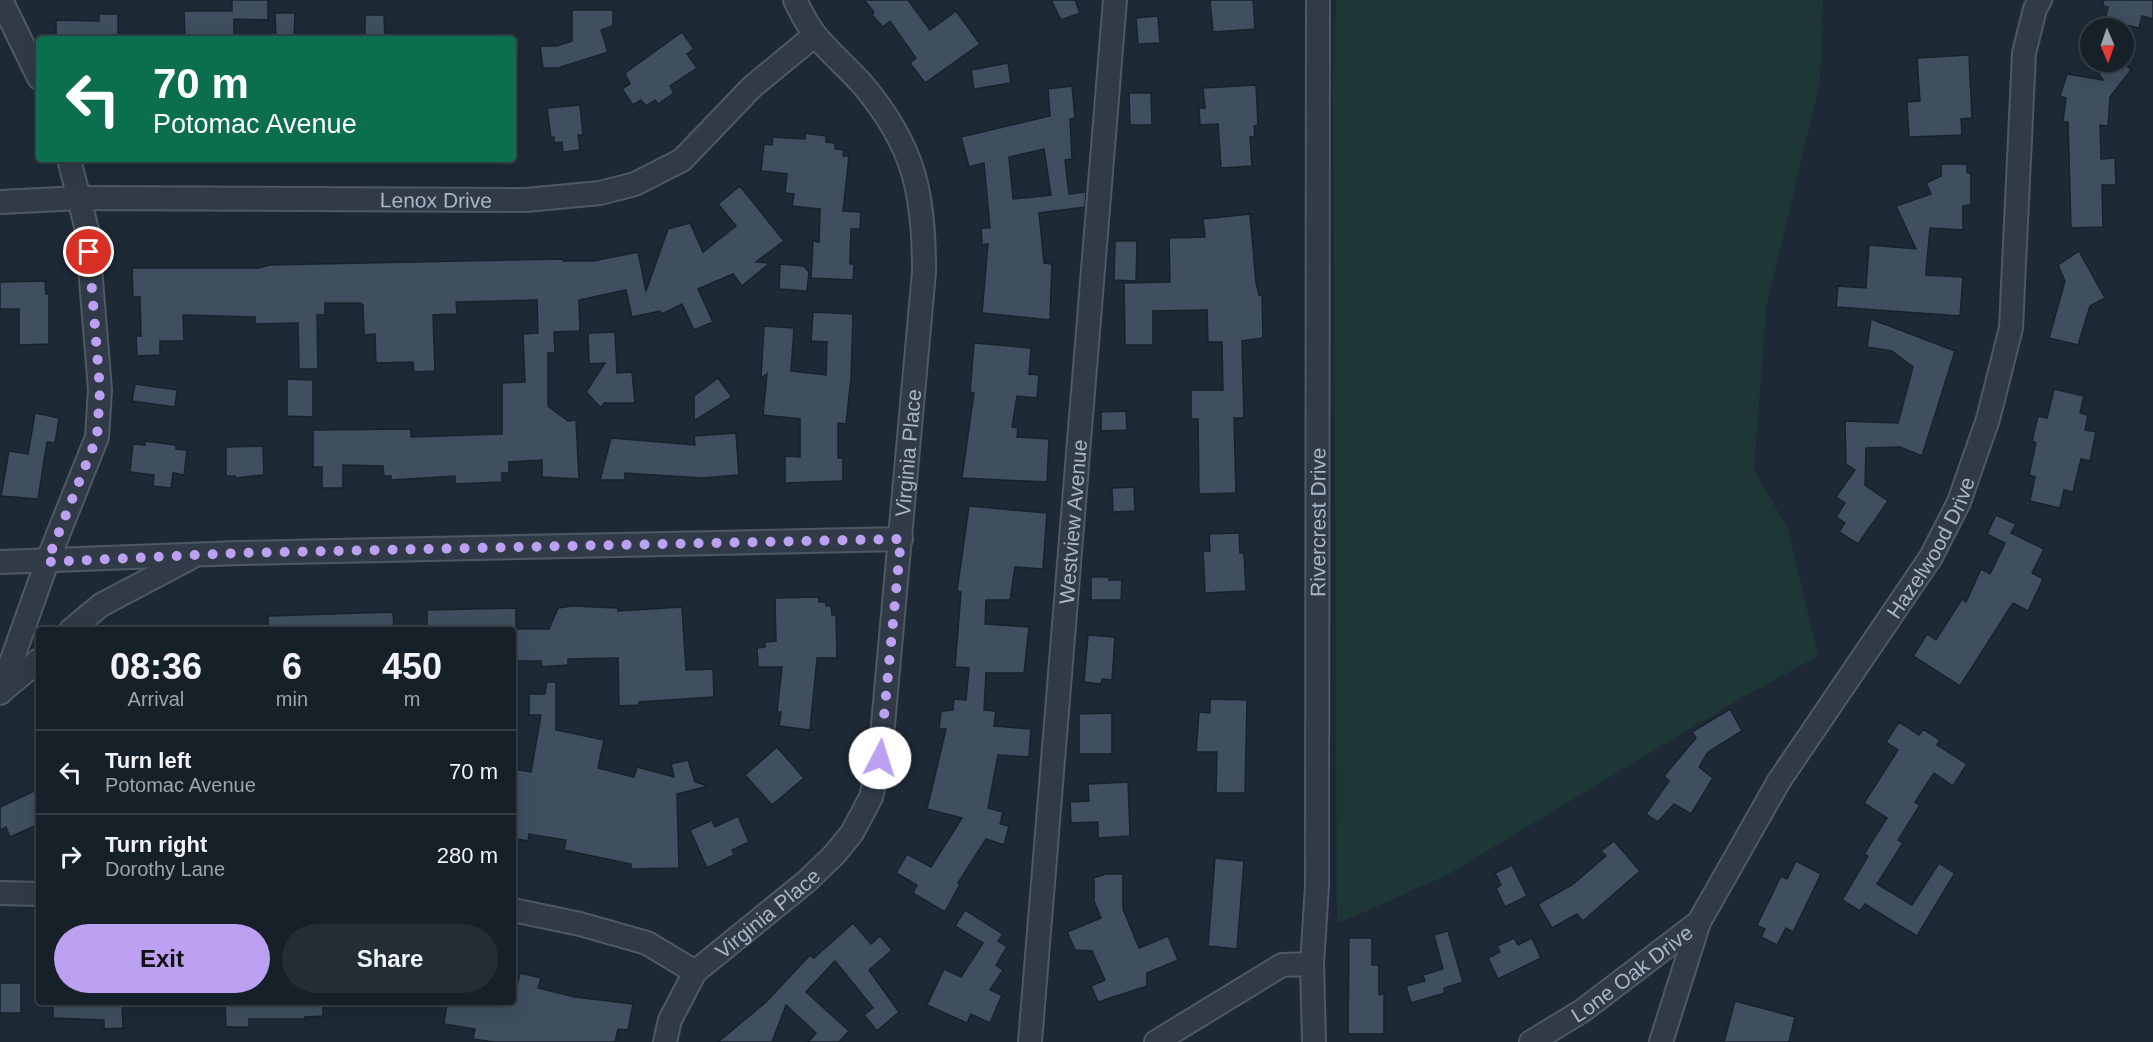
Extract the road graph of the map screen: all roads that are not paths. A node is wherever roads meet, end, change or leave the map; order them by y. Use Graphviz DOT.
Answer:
graph roads {
  1 [pos="1,0"];
  2 [pos="795,0"];
  3 [pos="1115,0"];
  4 [pos="1318,0"];
  5 [pos="2040,0"];
  6 [pos="815,35"];
  7 [pos="36,72"];
  8 [pos="70,162"];
  9 [pos="81,198"];
  10 [pos="0,202"];
  11 [pos="901,539"];
  12 [pos="196,555"];
  13 [pos="0,562"];
  14 [pos="47,562"];
  15 [pos="75,627"];
  16 [pos="36,663"];
  17 [pos="1,692"];
  18 [pos="0,893"];
  19 [pos="36,894"];
  20 [pos="516,911"];
  21 [pos="1699,922"];
  22 [pos="1312,964"];
  23 [pos="695,972"];
  24 [pos="665,1042"];
  25 [pos="1030,1042"];
  26 [pos="1156,1042"];
  27 [pos="1314,1042"];
  28 [pos="1531,1042"];
  29 [pos="1661,1042"];
  1 -- 7 [label="street"];
  2 -- 6 [label="street, Virginia Place"];
  3 -- 25 [label="street, Westview Avenue"];
  4 -- 22 [label="street, Rivercrest Drive"];
  5 -- 21 [label="street, Hazelwood Drive"];
  6 -- 9 [label="street, Lenox Drive"];
  6 -- 11 [label="street, Virginia Place"];
  8 -- 9 [label="street"];
  9 -- 10 [label="street, Lenox Drive"];
  9 -- 14 [label="street"];
  11 -- 12 [label="street"];
  11 -- 23 [label="street, Virginia Place"];
  12 -- 14 [label="street"];
  12 -- 15 [label="street"];
  13 -- 14 [label="street"];
  14 -- 17 [label="street"];
  16 -- 17 [label="street"];
  18 -- 19 [label="street"];
  20 -- 23 [label="street"];
  21 -- 28 [label="street, Lone Oak Drive"];
  21 -- 29 [label="street, Hazelwood Drive"];
  22 -- 26 [label="street"];
  22 -- 27 [label="street, Rivercrest Drive"];
  23 -- 24 [label="street, Virginia Place"];
}
